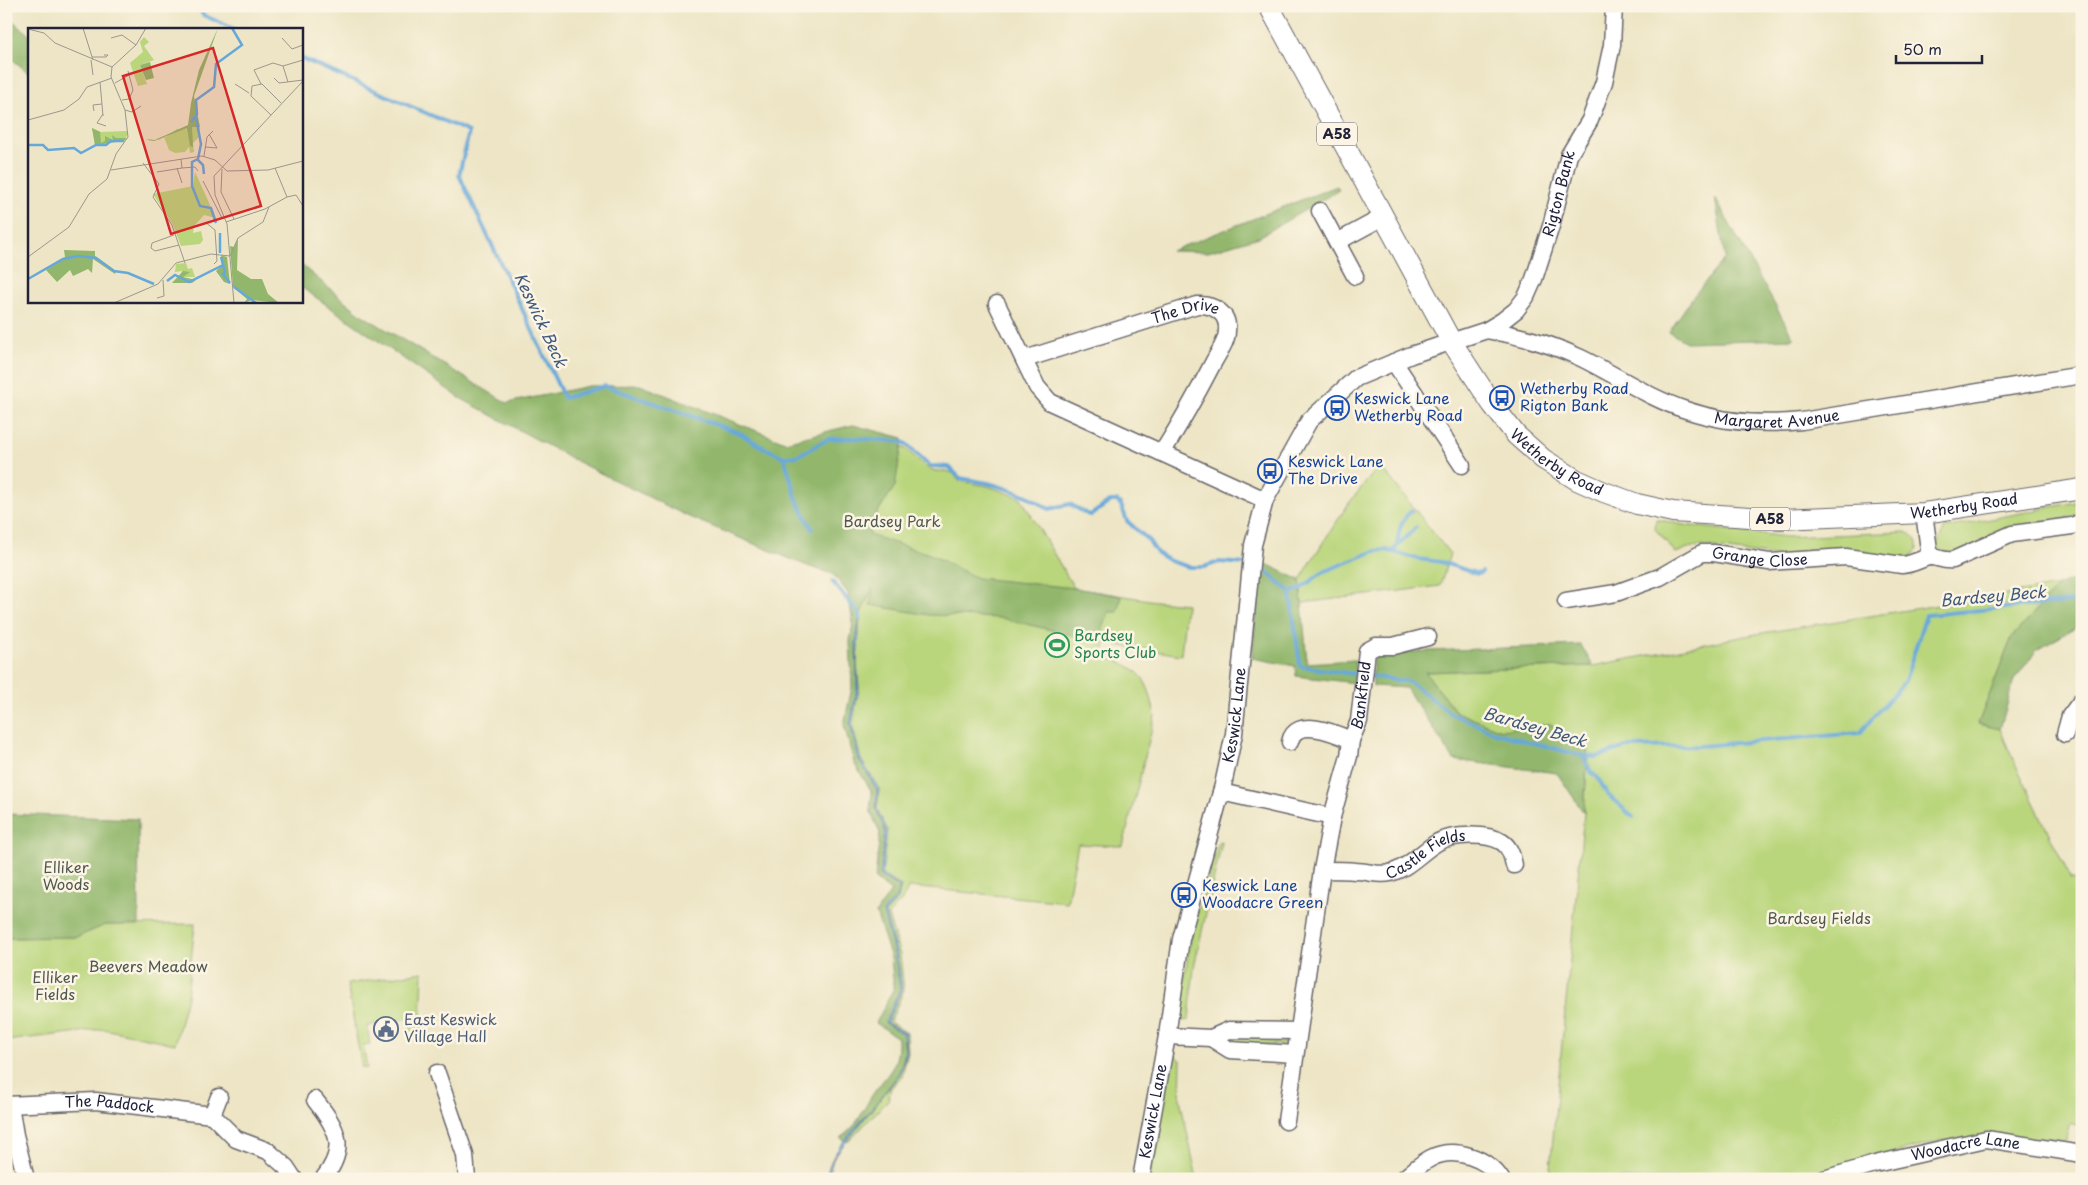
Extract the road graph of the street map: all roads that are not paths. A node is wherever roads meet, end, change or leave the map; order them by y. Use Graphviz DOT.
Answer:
graph roads {
  1 [pos="1614,6"];
  2 [pos="1274,8"];
  3 [pos="1320,211"];
  4 [pos="1383,217"];
  5 [pos="1336,242"];
  6 [pos="1355,276"];
  7 [pos="997,304"];
  8 [pos="1487,330"];
  9 [pos="1451,341"];
  10 [pos="1025,359"];
  11 [pos="1394,362"];
  12 [pos="2082,375"];
  13 [pos="1162,453"];
  14 [pos="1462,466"];
  15 [pos="2082,489"];
  16 [pos="1264,500"];
  17 [pos="1924,513"];
  18 [pos="2082,522"];
  19 [pos="1930,557"];
  20 [pos="1566,601"];
  21 [pos="1428,637"];
  22 [pos="2082,700"];
  23 [pos="2065,734"];
  24 [pos="1351,740"];
  25 [pos="1290,742"];
  26 [pos="1221,792"];
  27 [pos="1332,817"];
  28 [pos="1514,865"];
  29 [pos="1322,870"];
  30 [pos="1298,1031"];
  31 [pos="1167,1036"];
  32 [pos="1211,1038"];
  33 [pos="1295,1054"];
  34 [pos="437,1073"];
  35 [pos="220,1097"];
  36 [pos="315,1100"];
  37 [pos="8,1105"];
  38 [pos="212,1115"];
  39 [pos="1286,1121"];
  40 [pos="2082,1154"];
  41 [pos="26,1179"];
  42 [pos="294,1179"];
  43 [pos="323,1179"];
  44 [pos="467,1179"];
  45 [pos="1141,1179"];
  46 [pos="1403,1179"];
  47 [pos="1501,1179"];
  48 [pos="1824,1179"];
  1 -- 8 [label="street, Rigton Bank"];
  2 -- 4 [label="main road, Wetherby Road / A58"];
  3 -- 5 [label="street"];
  4 -- 5 [label="street"];
  4 -- 9 [label="main road, Wetherby Road / A58"];
  5 -- 6 [label="street"];
  7 -- 10 [label="street"];
  8 -- 9 [label="street, Rigton Bank"];
  8 -- 12 [label="street, Margaret Avenue"];
  9 -- 11 [label="street, Keswick Lane"];
  9 -- 17 [label="main road, Wetherby Road / A58"];
  10 -- 13 [label="street"];
  10 -- 13 [label="street, The Drive"];
  11 -- 14 [label="street"];
  11 -- 16 [label="street, Keswick Lane"];
  13 -- 16 [label="street"];
  15 -- 17 [label="main road, Wetherby Road / A58"];
  16 -- 26 [label="street, Keswick Lane"];
  17 -- 19 [label="street"];
  18 -- 19 [label="street, Grange Close"];
  19 -- 20 [label="street, Grange Close"];
  21 -- 24 [label="street, Bankfield"];
  22 -- 23 [label="street"];
  24 -- 25 [label="street, Bankfield"];
  24 -- 27 [label="street, Bankfield"];
  26 -- 27 [label="street"];
  26 -- 31 [label="street, Keswick Lane"];
  27 -- 29 [label="street, Bankfield"];
  28 -- 29 [label="street, Castle Fields"];
  29 -- 30 [label="street, Bankfield"];
  30 -- 32 [label="street"];
  30 -- 33 [label="street, Bankfield"];
  31 -- 32 [label="street"];
  31 -- 45 [label="street, Keswick Lane"];
  32 -- 33 [label="street"];
  33 -- 39 [label="street, Bankfield"];
  34 -- 44 [label="street"];
  35 -- 38 [label="street"];
  36 -- 43 [label="street"];
  37 -- 38 [label="street, The Paddock"];
  37 -- 41 [label="street"];
  38 -- 42 [label="street"];
  40 -- 48 [label="street, Woodacre Lane"];
  46 -- 47 [label="street"];
}
